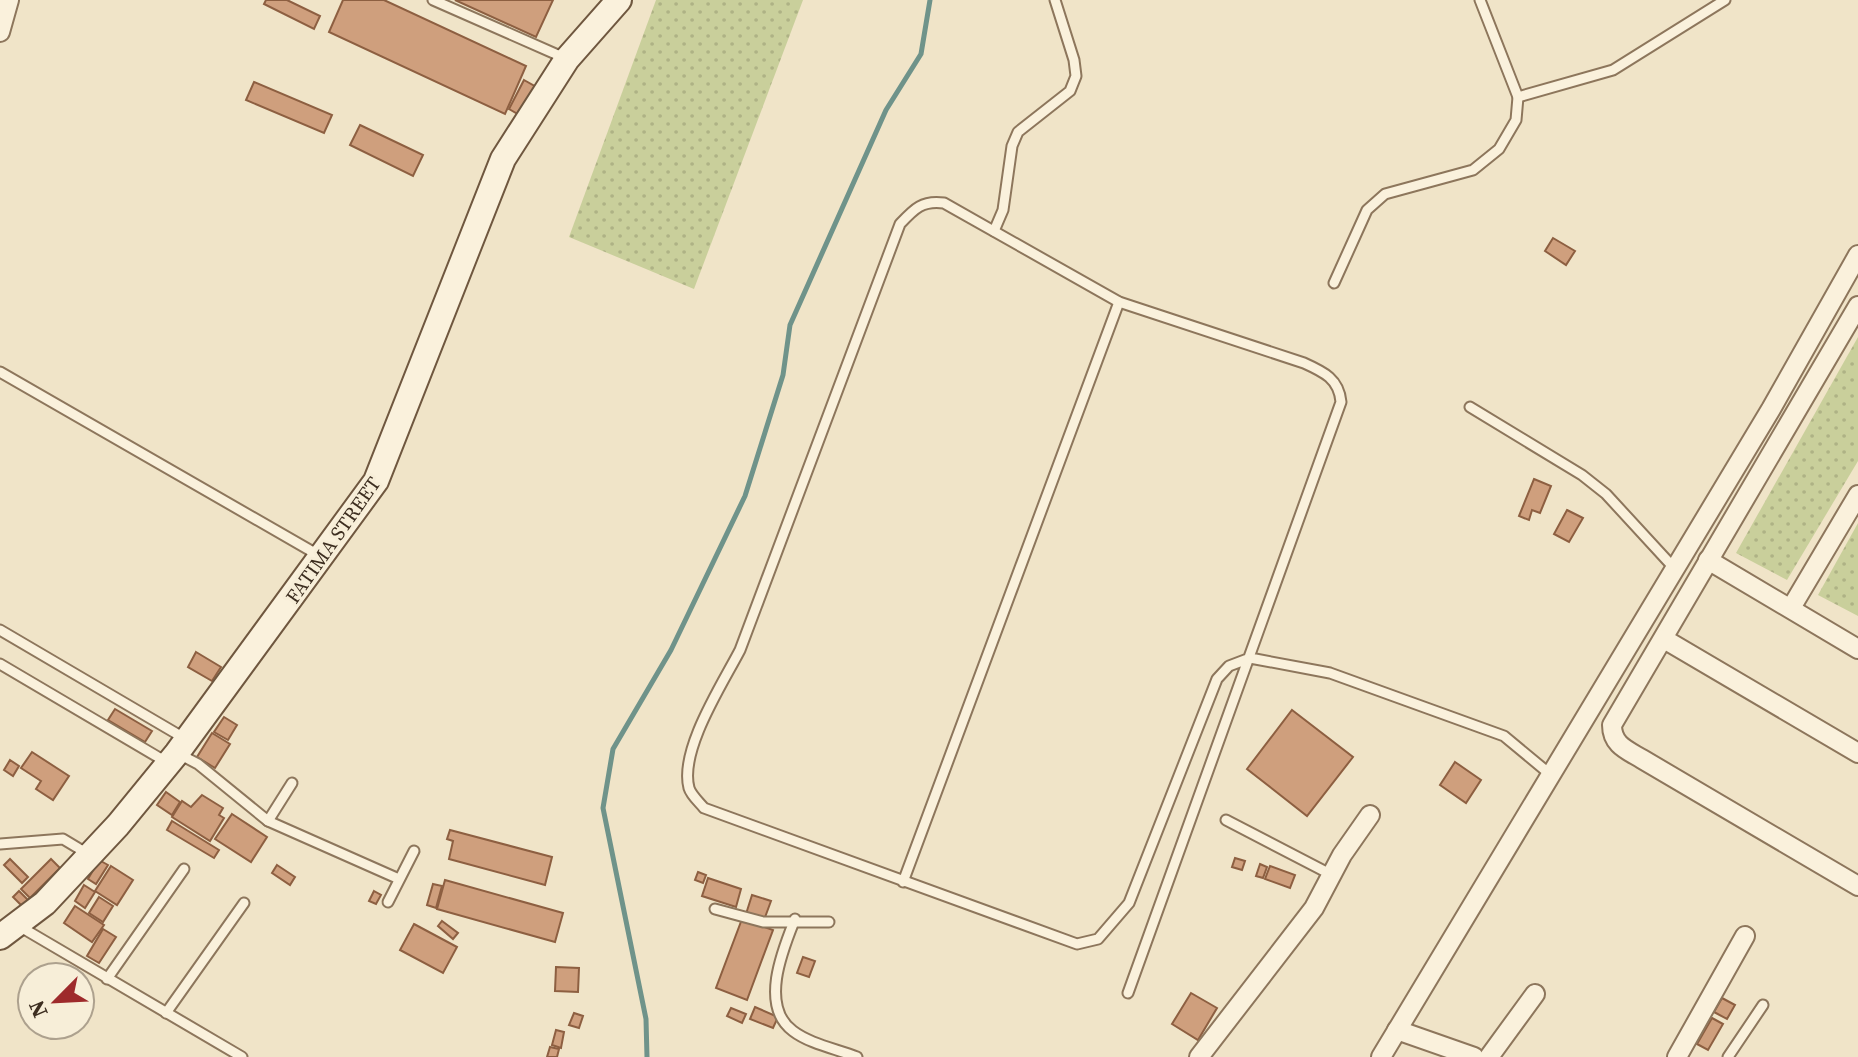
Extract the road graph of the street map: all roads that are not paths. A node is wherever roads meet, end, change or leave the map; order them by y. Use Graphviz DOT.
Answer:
graph roads {
  1 [pos="9,0"];
  2 [pos="433,0"];
  3 [pos="619,0"];
  4 [pos="1055,0"];
  5 [pos="1480,0"];
  6 [pos="1725,0"];
  7 [pos="0,32"];
  8 [pos="567,59"];
  9 [pos="1518,97"];
  10 [pos="994,231"];
  11 [pos="1858,255"];
  12 [pos="1334,283"];
  13 [pos="1119,302"];
  14 [pos="1858,306"];
  15 [pos="0,372"];
  16 [pos="1470,407"];
  17 [pos="1858,495"];
  18 [pos="323,558"];
  19 [pos="1708,560"];
  20 [pos="1675,569"];
  21 [pos="1791,608"];
  22 [pos="0,630"];
  23 [pos="1664,639"];
  24 [pos="1858,649"];
  25 [pos="1250,658"];
  26 [pos="0,664"];
  27 [pos="178,752"];
  28 [pos="1858,753"];
  29 [pos="1551,775"];
  30 [pos="292,783"];
  31 [pos="1370,815"];
  32 [pos="1226,820"];
  33 [pos="268,821"];
  34 [pos="0,844"];
  35 [pos="414,851"];
  36 [pos="90,855"];
  37 [pos="184,869"];
  38 [pos="1332,875"];
  39 [pos="399,879"];
  40 [pos="903,882"];
  41 [pos="1858,886"];
  42 [pos="388,902"];
  43 [pos="244,903"];
  44 [pos="715,909"];
  45 [pos="795,919"];
  46 [pos="829,922"];
  47 [pos="9,932"];
  48 [pos="1745,936"];
  49 [pos="107,979"];
  50 [pos="1128,993"];
  51 [pos="1535,994"];
  52 [pos="1763,1005"];
  53 [pos="166,1013"];
  54 [pos="1397,1030"];
  55 [pos="1684,1055"];
  56 [pos="242,1057"];
  57 [pos="857,1057"];
  58 [pos="1199,1057"];
  59 [pos="1381,1057"];
  60 [pos="1474,1057"];
  61 [pos="1489,1057"];
  62 [pos="1728,1057"];
  1 -- 7 [label="street"];
  2 -- 8 [label="lane"];
  3 -- 8 [label="street, FATIMA STREET"];
  4 -- 10 [label="lane"];
  5 -- 9 [label="lane"];
  6 -- 9 [label="lane"];
  8 -- 18 [label="street, FATIMA STREET"];
  9 -- 12 [label="lane"];
  10 -- 13 [label="lane"];
  10 -- 40 [label="lane"];
  11 -- 20 [label="street"];
  13 -- 25 [label="lane"];
  13 -- 40 [label="lane"];
  14 -- 19 [label="street"];
  15 -- 18 [label="lane"];
  16 -- 20 [label="lane"];
  17 -- 21 [label="street"];
  18 -- 27 [label="street, FATIMA STREET"];
  19 -- 21 [label="street"];
  19 -- 23 [label="street"];
  20 -- 29 [label="street"];
  21 -- 24 [label="street"];
  22 -- 27 [label="lane"];
  23 -- 28 [label="street"];
  23 -- 41 [label="street"];
  25 -- 29 [label="lane"];
  25 -- 40 [label="lane"];
  25 -- 50 [label="lane"];
  26 -- 27 [label="lane"];
  27 -- 33 [label="lane"];
  27 -- 36 [label="street, FATIMA STREET"];
  29 -- 54 [label="street"];
  30 -- 33 [label="lane"];
  31 -- 38 [label="street"];
  32 -- 38 [label="lane"];
  33 -- 39 [label="lane"];
  34 -- 36 [label="lane"];
  35 -- 39 [label="lane"];
  36 -- 47 [label="street, FATIMA STREET"];
  37 -- 49 [label="lane"];
  38 -- 58 [label="street"];
  39 -- 42 [label="lane"];
  43 -- 53 [label="lane"];
  44 -- 45 [label="lane"];
  45 -- 46 [label="lane"];
  45 -- 57 [label="lane"];
  47 -- 49 [label="lane"];
  48 -- 55 [label="street"];
  49 -- 53 [label="lane"];
  51 -- 61 [label="street"];
  52 -- 62 [label="lane"];
  53 -- 56 [label="lane"];
  54 -- 59 [label="street"];
  54 -- 60 [label="street"];
}
